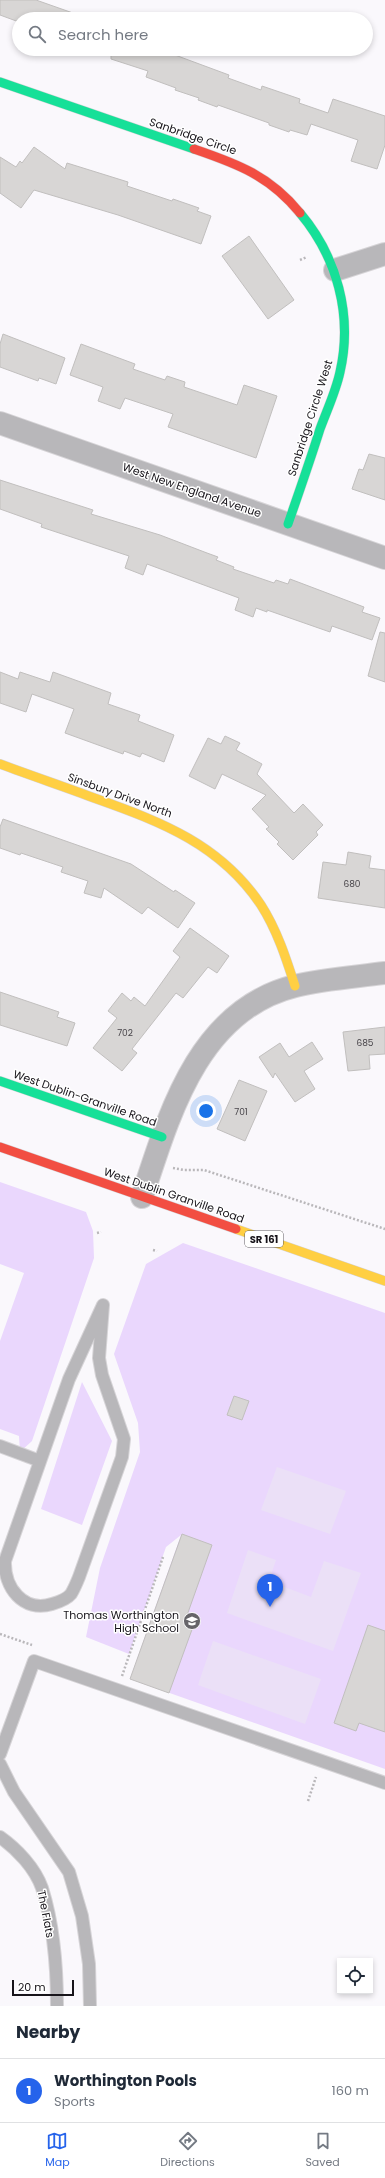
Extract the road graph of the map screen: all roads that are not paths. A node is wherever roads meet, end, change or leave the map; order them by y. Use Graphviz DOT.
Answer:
graph roads {
  1 [pos="0,82"];
  2 [pos="385,254"];
  3 [pos="335,270"];
  4 [pos="0,423"];
  5 [pos="288,524"];
  6 [pos="385,558"];
  7 [pos="0,764"];
  8 [pos="385,973"];
  9 [pos="295,986"];
  10 [pos="0,1081"];
  11 [pos="162,1137"];
  12 [pos="0,1147"];
  13 [pos="142,1197"];
  14 [pos="385,1281"];
  15 [pos="0,1446"];
  16 [pos="40,1461"];
  17 [pos="0,1754"];
  18 [pos="0,1764"];
  19 [pos="385,1782"];
  20 [pos="0,1837"];
  21 [pos="57,2006"];
  22 [pos="90,2006"];
  1 -- 3 [label="street, Sanbridge Circle"];
  2 -- 3 [label="street"];
  3 -- 5 [label="street, Sanbridge Circle West"];
  4 -- 5 [label="street, West New England Avenue"];
  5 -- 6 [label="street, West New England Avenue"];
  7 -- 9 [label="street, Sinsbury Drive North"];
  8 -- 9 [label="street"];
  9 -- 11 [label="street"];
  10 -- 11 [label="street, West Dublin-Granville Road"];
  11 -- 13 [label="street"];
  12 -- 13 [label="street, West Dublin Granville Road / SR 161"];
  13 -- 14 [label="street, West Dublin Granville Road / SR 161"];
  15 -- 16 [label="lane"];
  16 -- 16 [label="lane"];
  17 -- 19 [label="lane"];
  18 -- 22 [label="lane"];
  20 -- 21 [label="lane, The Flats"];
}
